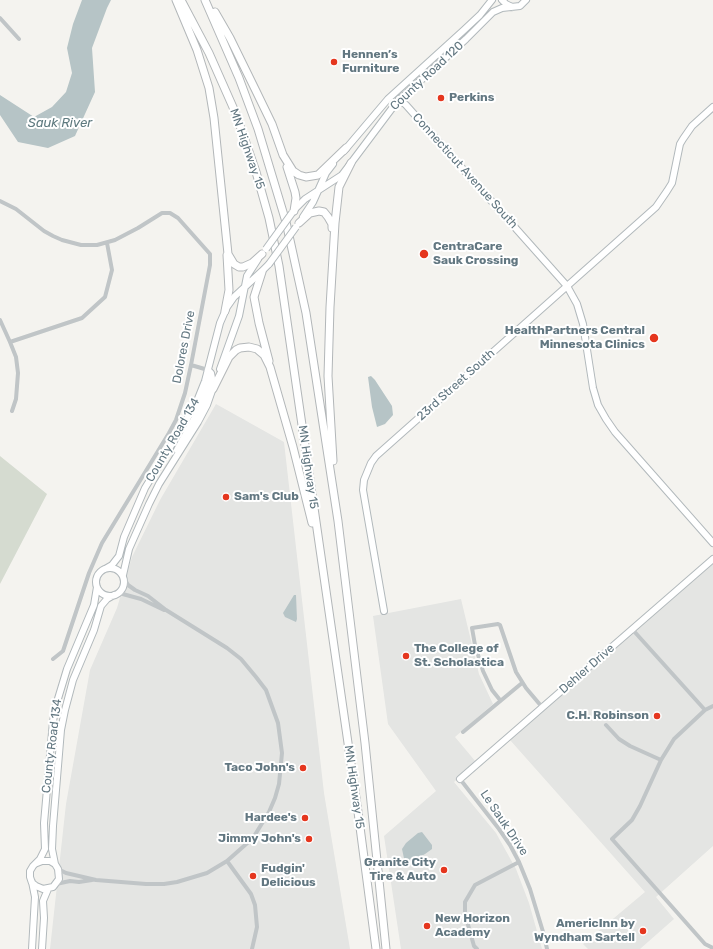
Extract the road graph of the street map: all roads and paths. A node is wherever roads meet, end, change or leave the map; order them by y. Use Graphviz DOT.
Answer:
graph roads {
  1 [pos="176,0"];
  2 [pos="181,0"];
  3 [pos="206,0"];
  4 [pos="492,0"];
  5 [pos="502,0"];
  6 [pos="526,0"];
  7 [pos="513,7"];
  8 [pos="0,18"];
  9 [pos="19,39"];
  10 [pos="399,99"];
  11 [pos="713,107"];
  12 [pos="346,148"];
  13 [pos="283,154"];
  14 [pos="351,163"];
  15 [pos="318,191"];
  16 [pos="0,201"];
  17 [pos="293,212"];
  18 [pos="298,225"];
  19 [pos="107,243"];
  20 [pos="334,246"];
  21 [pos="227,249"];
  22 [pos="264,251"];
  23 [pos="269,264"];
  24 [pos="262,272"];
  25 [pos="567,286"];
  26 [pos="245,287"];
  27 [pos="225,311"];
  28 [pos="0,320"];
  29 [pos="10,342"];
  30 [pos="191,365"];
  31 [pos="208,370"];
  32 [pos="213,389"];
  33 [pos="276,389"];
  34 [pos="12,411"];
  35 [pos="168,471"];
  36 [pos="338,520"];
  37 [pos="713,543"];
  38 [pos="713,559"];
  39 [pos="323,568"];
  40 [pos="105,569"];
  41 [pos="123,577"];
  42 [pos="97,587"];
  43 [pos="116,594"];
  44 [pos="166,610"];
  45 [pos="384,612"];
  46 [pos="632,629"];
  47 [pos="53,660"];
  48 [pos="522,683"];
  49 [pos="500,700"];
  50 [pos="713,706"];
  51 [pos="542,708"];
  52 [pos="705,710"];
  53 [pos="606,724"];
  54 [pos="463,732"];
  55 [pos="661,760"];
  56 [pos="460,779"];
  57 [pos="227,861"];
  58 [pos="37,862"];
  59 [pos="519,862"];
  60 [pos="56,867"];
  61 [pos="30,876"];
  62 [pos="96,880"];
  63 [pos="56,884"];
  64 [pos="48,889"];
  65 [pos="713,948"];
  66 [pos="32,949"];
  67 [pos="42,949"];
  68 [pos="252,949"];
  69 [pos="376,949"];
  70 [pos="387,949"];
  71 [pos="477,949"];
  72 [pos="547,949"];
  1 -- 21 [label="highway"];
  2 -- 39 [label="highway, MN Highway 15"];
  3 -- 13 [label="highway"];
  3 -- 36 [label="highway, MN Highway 15"];
  4 -- 12 [label="street, County Road 120"];
  5 -- 7 [label="street"];
  6 -- 7 [label="street, County Road 120"];
  7 -- 10 [label="street, County Road 120"];
  8 -- 9 [label="street"];
  10 -- 14 [label="street, County Road 120"];
  10 -- 25 [label="street, Connecticut Avenue South"];
  11 -- 25 [label="street, 23rd Street South"];
  12 -- 13 [label="highway"];
  12 -- 15 [label="street, County Road 120"];
  13 -- 17 [label="highway"];
  14 -- 15 [label="street, County Road 120"];
  14 -- 20 [label="highway"];
  15 -- 17 [label="street, County Road 120"];
  15 -- 18 [label="street, County Road 120"];
  16 -- 19 [label="street, Dolores Drive"];
  17 -- 22 [label="street, County Road 120, bridge"];
  18 -- 20 [label="highway"];
  18 -- 23 [label="street, County Road 120, bridge"];
  19 -- 29 [label="street"];
  19 -- 30 [label="street, Dolores Drive"];
  20 -- 36 [label="highway"];
  21 -- 22 [label="highway"];
  21 -- 27 [label="highway"];
  22 -- 26 [label="street, County Road 134"];
  23 -- 24 [label="street, County Road 134"];
  24 -- 26 [label="street, County Road 134"];
  24 -- 33 [label="highway"];
  25 -- 37 [label="street, Connecticut Avenue South"];
  25 -- 45 [label="street, 23rd Street South"];
  26 -- 27 [label="street, County Road 134"];
  26 -- 32 [label="street, County Road 134"];
  27 -- 31 [label="street, County Road 134"];
  28 -- 29 [label="street"];
  29 -- 34 [label="street"];
  30 -- 31 [label="street"];
  30 -- 47 [label="street, Dolores Drive"];
  31 -- 35 [label="street"];
  31 -- 40 [label="street, County Road 134"];
  32 -- 33 [label="highway"];
  32 -- 35 [label="street, County Road 134"];
  33 -- 39 [label="highway"];
  35 -- 41 [label="street, County Road 134"];
  36 -- 70 [label="highway, MN Highway 15"];
  38 -- 46 [label="street, Dehler Drive"];
  39 -- 69 [label="highway, MN Highway 15"];
  40 -- 41 [label="street"];
  40 -- 42 [label="street"];
  41 -- 43 [label="street"];
  41 -- 44 [label="street"];
  42 -- 43 [label="street"];
  42 -- 58 [label="street, County Road 134"];
  43 -- 44 [label="street"];
  43 -- 60 [label="street, County Road 134"];
  44 -- 57 [label="street"];
  46 -- 51 [label="street, Dehler Drive"];
  46 -- 52 [label="street"];
  48 -- 49 [label="street"];
  48 -- 49 [label="street"];
  48 -- 51 [label="street"];
  49 -- 54 [label="street"];
  50 -- 52 [label="street"];
  51 -- 56 [label="street, Dehler Drive"];
  52 -- 55 [label="street"];
  53 -- 55 [label="street"];
  55 -- 65 [label="street"];
  56 -- 59 [label="street, Le Sauk Drive"];
  57 -- 62 [label="street"];
  57 -- 68 [label="street"];
  58 -- 60 [label="street"];
  58 -- 61 [label="street"];
  59 -- 71 [label="street"];
  59 -- 72 [label="street, Le Sauk Drive"];
  60 -- 62 [label="street"];
  60 -- 63 [label="street"];
  61 -- 64 [label="street"];
  61 -- 66 [label="street"];
  62 -- 63 [label="street"];
  63 -- 64 [label="street"];
  64 -- 67 [label="street"];
}
